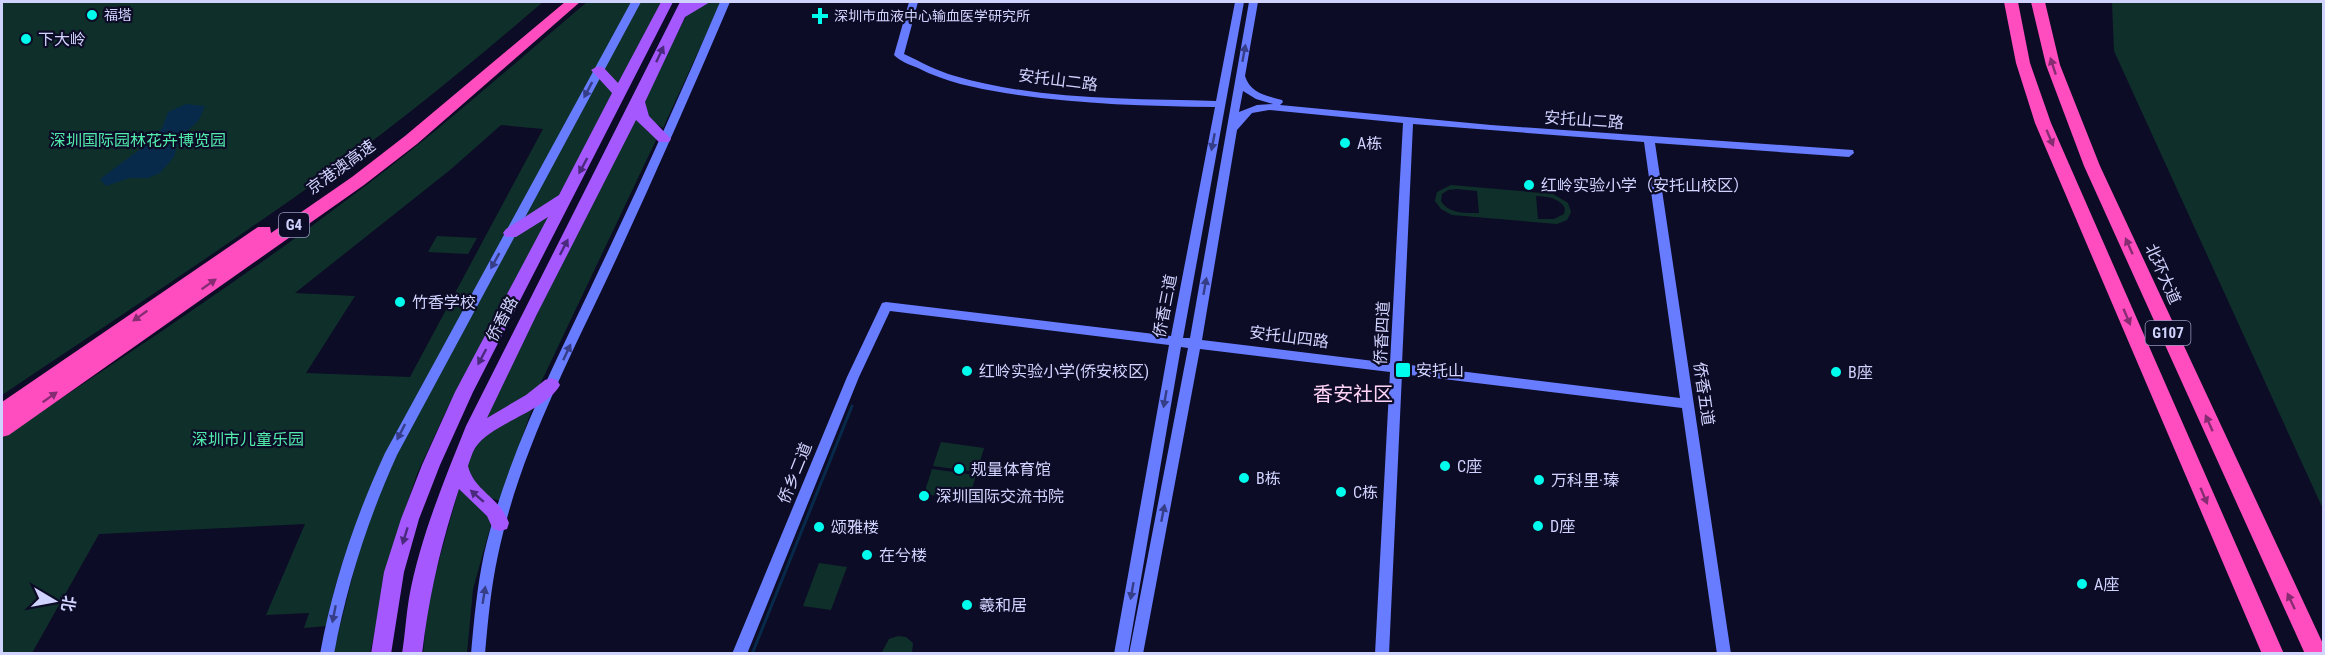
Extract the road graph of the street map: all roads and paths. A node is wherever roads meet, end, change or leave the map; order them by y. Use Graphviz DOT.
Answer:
graph roads {
  1 [pos="555,2"];
  2 [pos="573,2"];
  3 [pos="636,2"];
  4 [pos="667,2"];
  5 [pos="704,2"];
  6 [pos="724,2"];
  7 [pos="913,2"];
  8 [pos="1240,2"];
  9 [pos="1253,2"];
  10 [pos="2011,2"];
  11 [pos="2038,3"];
  12 [pos="682,9"];
  13 [pos="598,70"];
  14 [pos="1240,75"];
  15 [pos="619,92"];
  16 [pos="638,102"];
  17 [pos="1220,104"];
  18 [pos="1317,111"];
  19 [pos="1408,121"];
  20 [pos="1230,136"];
  21 [pos="664,139"];
  22 [pos="1649,139"];
  23 [pos="1849,153"];
  24 [pos="566,198"];
  25 [pos="511,233"];
  26 [pos="886,306"];
  27 [pos="1176,342"];
  28 [pos="1195,344"];
  29 [pos="1397,367"];
  30 [pos="551,385"];
  31 [pos="1689,404"];
  32 [pos="2,412"];
  33 [pos="2,429"];
  34 [pos="470,441"];
  35 [pos="459,465"];
  36 [pos="500,523"];
  37 [pos="327,654"];
  38 [pos="381,654"];
  39 [pos="412,654"];
  40 [pos="478,654"];
  41 [pos="739,654"];
  42 [pos="1121,654"];
  43 [pos="1136,654"];
  44 [pos="1382,654"];
  45 [pos="1724,654"];
  46 [pos="2273,654"];
  47 [pos="2316,654"];
  1 -- 32 [label="highway, 京港澳高速 / G4, one-way"];
  33 -- 2 [label="highway, 京港澳高速 / G4, one-way"];
  3 -- 13 [label="street"];
  4 -- 15 [label="main road, 侨香路"];
  5 -- 12 [label="main road"];
  6 -- 21 [label="street"];
  7 -- 17 [label="street, 安托山二路"];
  8 -- 17 [label="street, 侨香三道"];
  14 -- 9 [label="street, one-way"];
  10 -- 46 [label="highway, G107, one-way"];
  47 -- 11 [label="highway, 北环大道 / G107, one-way"];
  16 -- 12 [label="main road, 侨香路, one-way"];
  13 -- 15 [label="main road"];
  13 -- 25 [label="street, one-way"];
  14 -- 18 [label="street"];
  14 -- 20 [label="street"];
  15 -- 24 [label="main road, 侨香路, one-way"];
  16 -- 21 [label="main road"];
  34 -- 16 [label="main road, 侨香路, one-way"];
  17 -- 27 [label="street, 侨香三道, one-way"];
  18 -- 19 [label="street, 安托山二路"];
  18 -- 20 [label="street"];
  19 -- 22 [label="street, 安托山二路"];
  19 -- 29 [label="street, 侨香四道"];
  28 -- 20 [label="street, one-way"];
  30 -- 21 [label="street, one-way"];
  22 -- 23 [label="street, 安托山二路"];
  22 -- 31 [label="street, 侨香五道"];
  24 -- 25 [label="main road"];
  24 -- 38 [label="main road, 侨香路, one-way"];
  25 -- 37 [label="street, one-way"];
  26 -- 27 [label="street, 安托山四路"];
  26 -- 41 [label="street, 侨乡二道"];
  27 -- 28 [label="street, 安托山四路"];
  27 -- 42 [label="street, 侨香三道, one-way"];
  28 -- 29 [label="street, 安托山四路"];
  43 -- 28 [label="street, one-way"];
  29 -- 31 [label="street, 安托山四路"];
  29 -- 44 [label="street, 侨香四道"];
  30 -- 34 [label="main road"];
  30 -- 36 [label="street"];
  31 -- 45 [label="street, 侨香五道"];
  34 -- 35 [label="main road, 侨香路"];
  36 -- 35 [label="main road, one-way"];
  35 -- 39 [label="main road, 侨香路"];
  40 -- 36 [label="street, one-way"];
}
